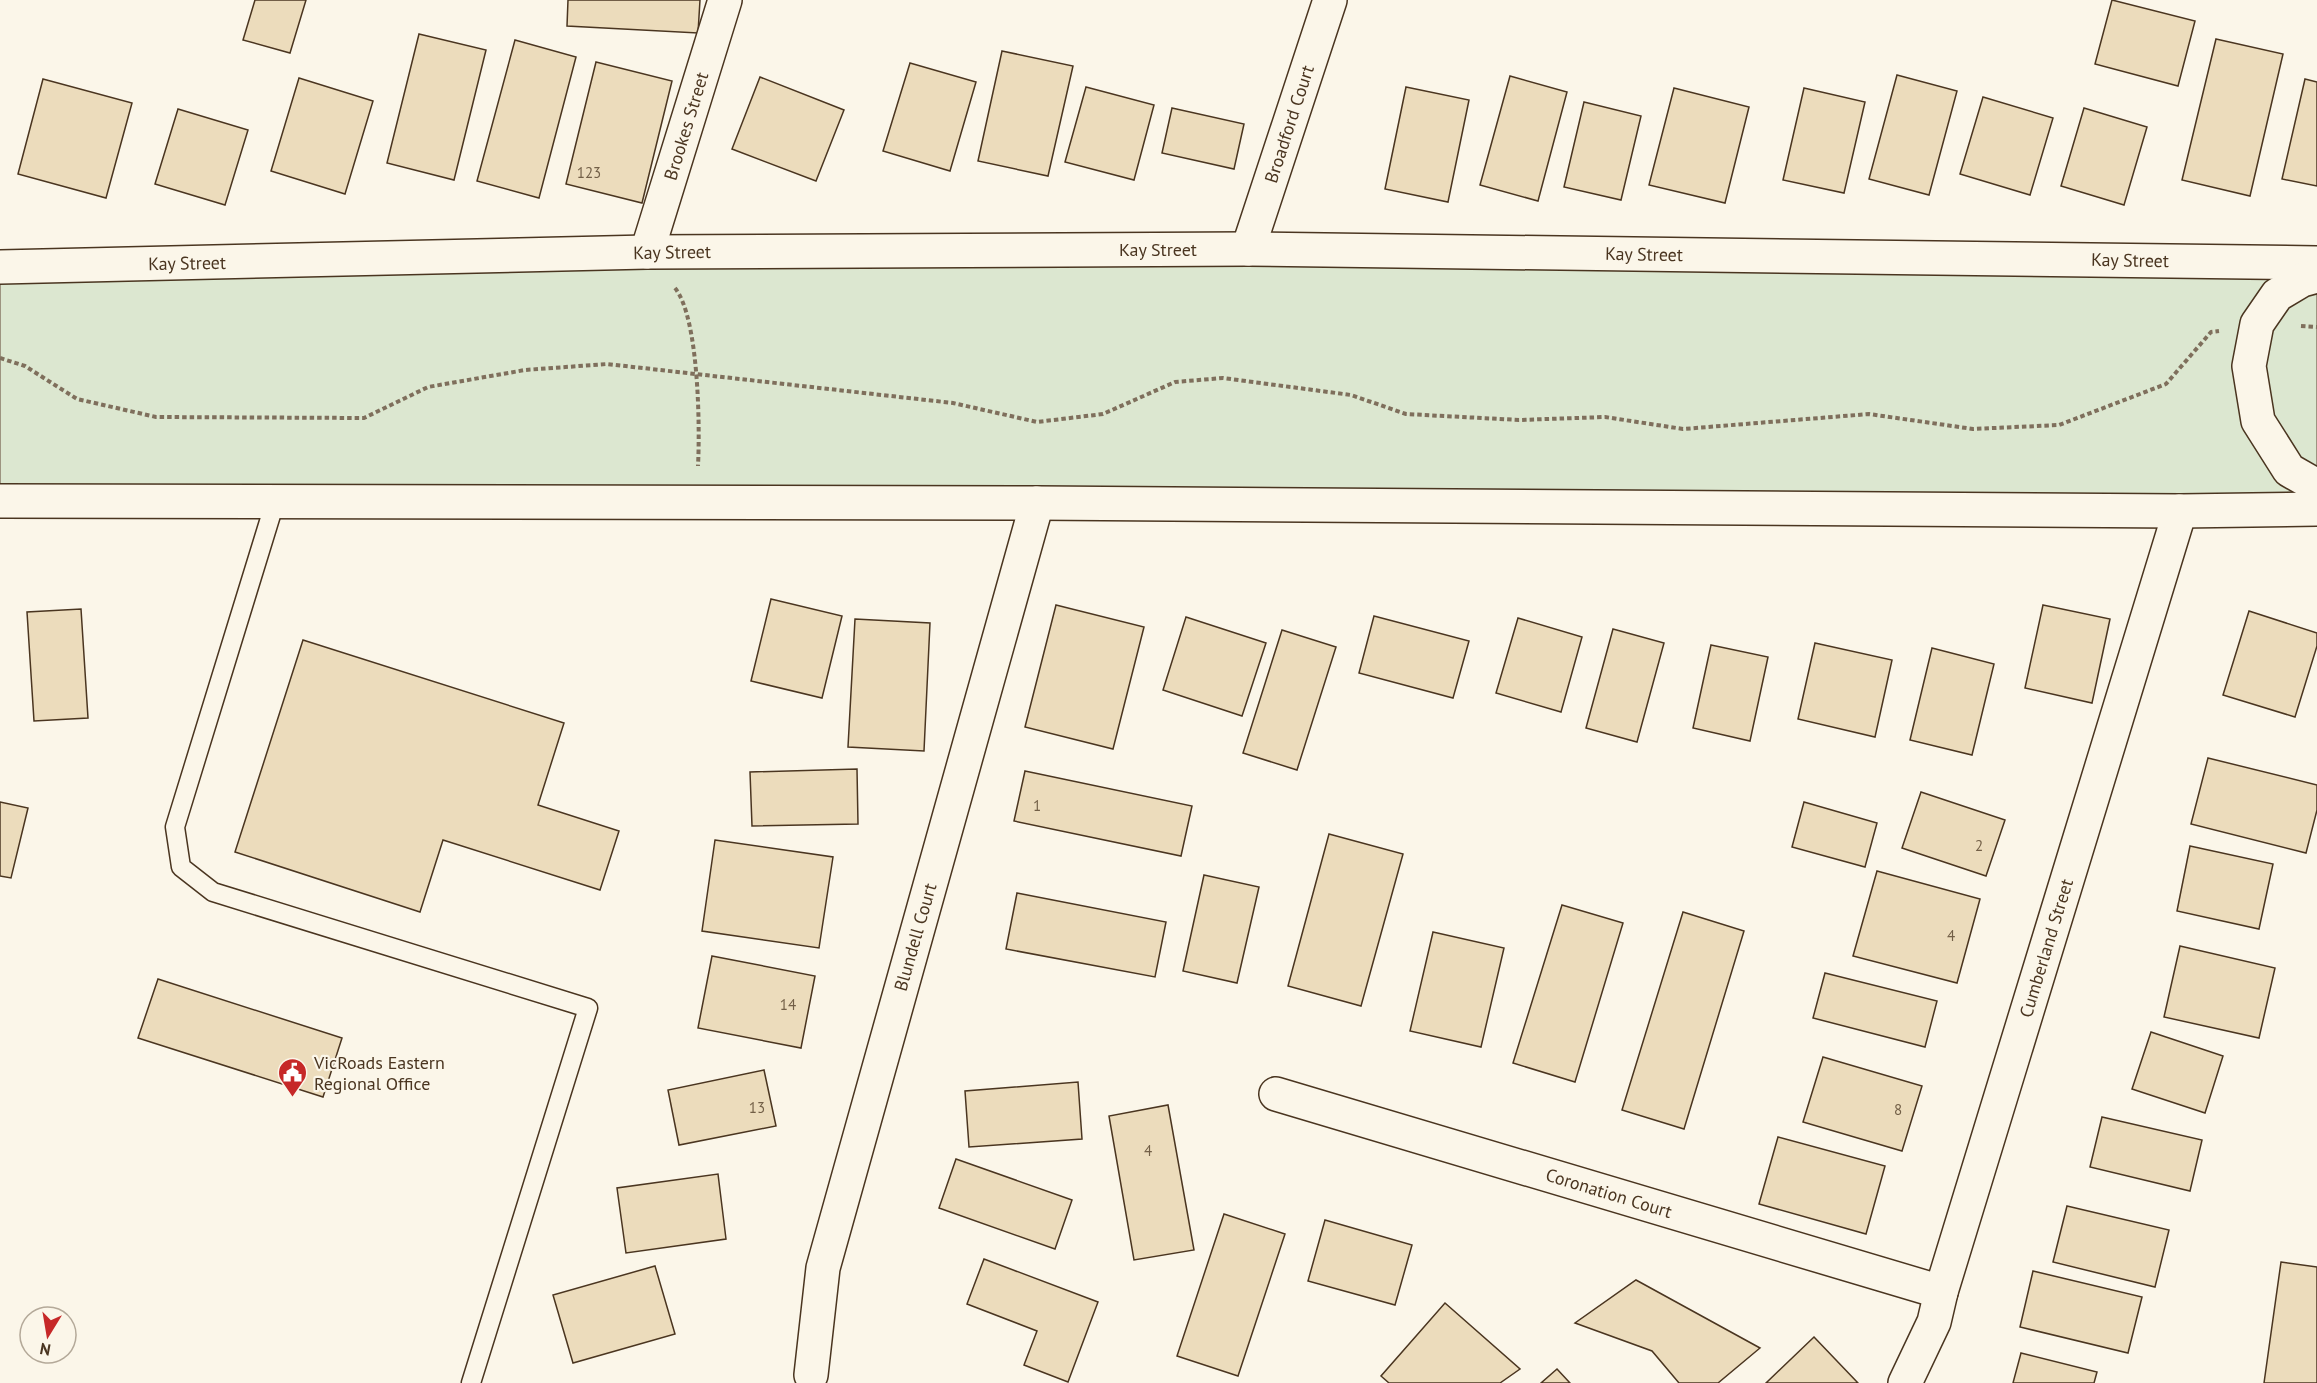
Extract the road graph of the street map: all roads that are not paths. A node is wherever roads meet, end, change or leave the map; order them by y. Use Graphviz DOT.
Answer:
graph roads {
  1 [pos="725,0"];
  2 [pos="1330,0"];
  3 [pos="1248,249"];
  4 [pos="647,252"];
  5 [pos="2317,263"];
  6 [pos="0,267"];
  7 [pos="2317,276"];
  8 [pos="2317,486"];
  9 [pos="0,501"];
  10 [pos="275,502"];
  11 [pos="1037,503"];
  12 [pos="2317,509"];
  13 [pos="2180,511"];
  14 [pos="1276,1095"];
  15 [pos="1941,1292"];
  16 [pos="811,1375"];
  17 [pos="471,1383"];
  18 [pos="1905,1383"];
  1 -- 4 [label="street, Brookes Street"];
  2 -- 3 [label="street, Broadford Court"];
  3 -- 4 [label="street, Kay Street"];
  3 -- 5 [label="street, Kay Street"];
  4 -- 6 [label="street, Kay Street"];
  7 -- 8 [label="street"];
  9 -- 10 [label="street"];
  10 -- 11 [label="street"];
  10 -- 17 [label="lane"];
  11 -- 13 [label="street"];
  11 -- 16 [label="street, Blundell Court"];
  12 -- 13 [label="street"];
  13 -- 15 [label="street, Cumberland Street"];
  14 -- 15 [label="street, Coronation Court"];
  15 -- 18 [label="street, Cumberland Street"];
}
